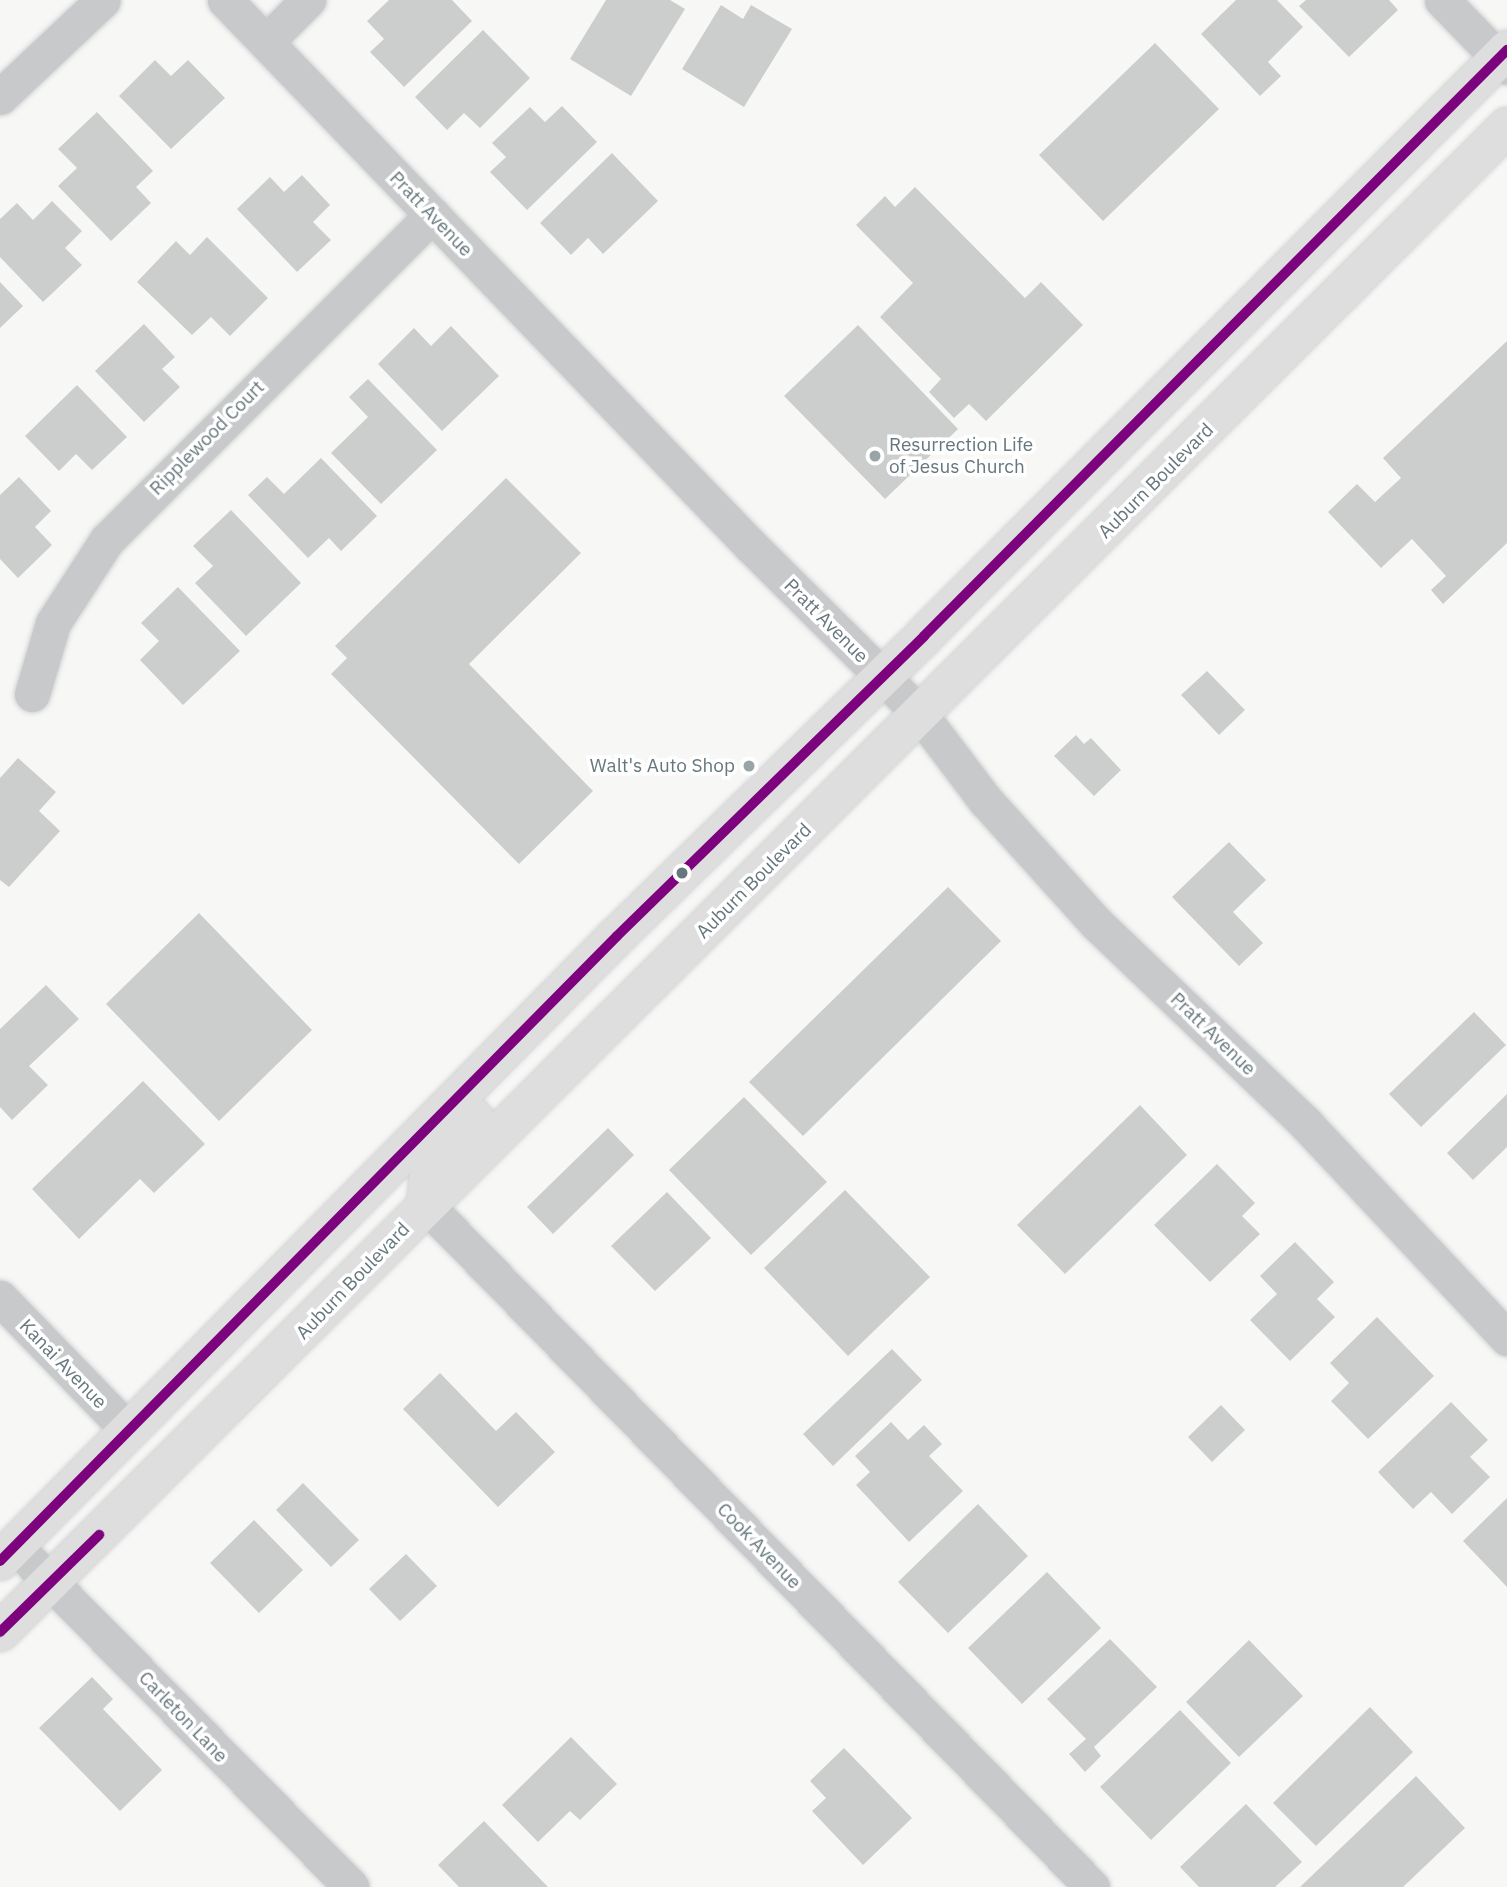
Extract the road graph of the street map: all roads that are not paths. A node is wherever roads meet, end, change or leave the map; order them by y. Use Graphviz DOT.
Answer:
graph roads {
  1 [pos="103,0"];
  2 [pos="225,0"];
  3 [pos="308,0"];
  4 [pos="1442,0"];
  5 [pos="268,40"];
  6 [pos="1504,58"];
  7 [pos="0,97"];
  8 [pos="1507,127"];
  9 [pos="432,215"];
  10 [pos="880,675"];
  11 [pos="32,694"];
  12 [pos="920,714"];
  13 [pos="617,936"];
  14 [pos="426,1205"];
  15 [pos="0,1298"];
  16 [pos="1507,1338"];
  17 [pos="127,1429"];
  18 [pos="8,1554"];
  19 [pos="51,1583"];
  20 [pos="0,1632"];
  21 [pos="333,1881"];
  22 [pos="1092,1887"];
  1 -- 7 [label="street"];
  2 -- 5 [label="street, Pratt Avenue"];
  3 -- 5 [label="street"];
  4 -- 6 [label="street"];
  5 -- 9 [label="street, Pratt Avenue"];
  6 -- 10 [label="main road"];
  8 -- 12 [label="main road, Auburn Boulevard"];
  9 -- 10 [label="street, Pratt Avenue"];
  9 -- 11 [label="street, Ripplewood Court"];
  10 -- 12 [label="street, Pratt Avenue"];
  10 -- 13 [label="main road"];
  12 -- 14 [label="main road, Auburn Boulevard"];
  12 -- 16 [label="street, Pratt Avenue"];
  13 -- 14 [label="main road"];
  13 -- 17 [label="main road"];
  14 -- 19 [label="main road, Auburn Boulevard"];
  14 -- 22 [label="street, Cook Avenue"];
  15 -- 17 [label="street, Kanai Avenue"];
  17 -- 18 [label="main road"];
  18 -- 19 [label="street, Carleton Lane"];
  19 -- 20 [label="main road, Auburn Boulevard"];
  19 -- 21 [label="street, Carleton Lane"];
}
